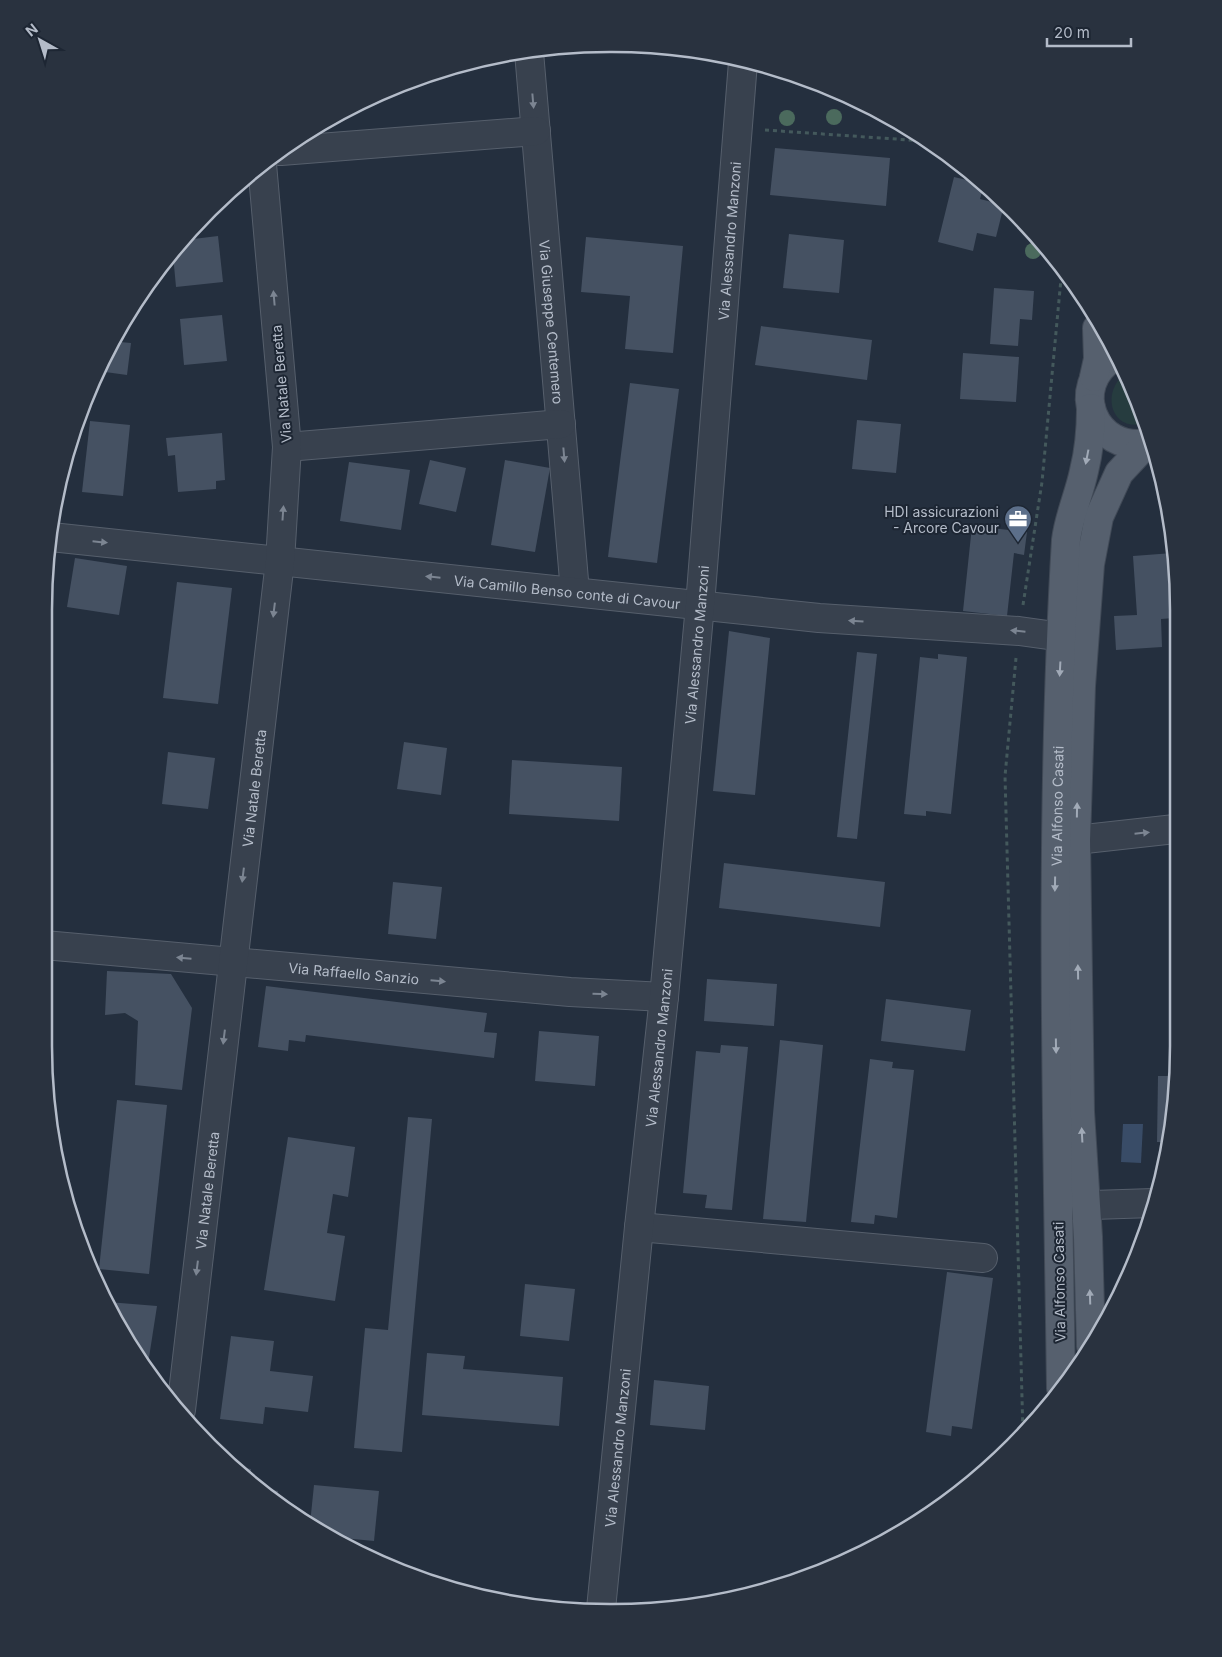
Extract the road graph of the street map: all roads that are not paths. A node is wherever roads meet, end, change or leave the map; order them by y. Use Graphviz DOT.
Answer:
graph roads {
  1 [pos="530,58"];
  2 [pos="742,69"];
  3 [pos="536,131"];
  4 [pos="296,151"];
  5 [pos="263,175"];
  6 [pos="1097,336"];
  7 [pos="1110,360"];
  8 [pos="1094,377"];
  9 [pos="1091,408"];
  10 [pos="561,424"];
  11 [pos="1143,443"];
  12 [pos="287,447"];
  13 [pos="1144,447"];
  14 [pos="57,537"];
  15 [pos="280,561"];
  16 [pos="575,592"];
  17 [pos="700,605"];
  18 [pos="1073,638"];
  19 [pos="1170,830"];
  20 [pos="1076,840"];
  21 [pos="53,946"];
  22 [pos="232,962"];
  23 [pos="664,997"];
  24 [pos="1147,1203"];
  25 [pos="1086,1205"];
  26 [pos="1059,1206"];
  27 [pos="639,1227"];
  28 [pos="982,1258"];
  29 [pos="1091,1332"];
  30 [pos="1061,1376"];
  31 [pos="182,1403"];
  32 [pos="602,1604"];
  1 -- 3 [label="street, Via Giuseppe Centemero, one-way"];
  2 -- 17 [label="street, Via Alessandro Manzoni"];
  3 -- 4 [label="street"];
  3 -- 10 [label="street, Via Giuseppe Centemero"];
  12 -- 5 [label="street, Via Natale Beretta, one-way"];
  6 -- 8 [label="main road"];
  7 -- 8 [label="main road"];
  8 -- 9 [label="main road, Via Alfonso Casati"];
  9 -- 11 [label="main road"];
  9 -- 18 [label="main road, Via Alfonso Casati, one-way"];
  10 -- 12 [label="street"];
  10 -- 16 [label="street, Via Giuseppe Centemero, one-way"];
  15 -- 12 [label="street, Via Natale Beretta, one-way"];
  13 -- 18 [label="main road, Via Alfonso Casati"];
  14 -- 15 [label="street, Via Camillo Benso conte di Cavour, one-way"];
  16 -- 15 [label="street, Via Camillo Benso conte di Cavour, one-way"];
  15 -- 22 [label="street, Via Natale Beretta, one-way"];
  16 -- 17 [label="street, Via Camillo Benso conte di Cavour"];
  18 -- 17 [label="street, Via Camillo Benso conte di Cavour, one-way"];
  17 -- 23 [label="street, Via Alessandro Manzoni"];
  20 -- 18 [label="main road, Via Alfonso Casati, one-way"];
  18 -- 26 [label="main road, Via Alfonso Casati, one-way"];
  20 -- 19 [label="street, one-way"];
  25 -- 20 [label="main road, Via Alfonso Casati, one-way"];
  22 -- 21 [label="street, Via Raffaello Sanzio, one-way"];
  22 -- 23 [label="street, Via Raffaello Sanzio, one-way"];
  22 -- 31 [label="street, Via Natale Beretta, one-way"];
  23 -- 27 [label="street, Via Alessandro Manzoni"];
  24 -- 25 [label="street, Via Alfonso Casati"];
  25 -- 26 [label="street, Via Alfonso Casati"];
  29 -- 25 [label="main road, Via Alfonso Casati, one-way"];
  26 -- 30 [label="main road, Via Alfonso Casati"];
  27 -- 28 [label="street"];
  27 -- 32 [label="street, Via Alessandro Manzoni"];
}
